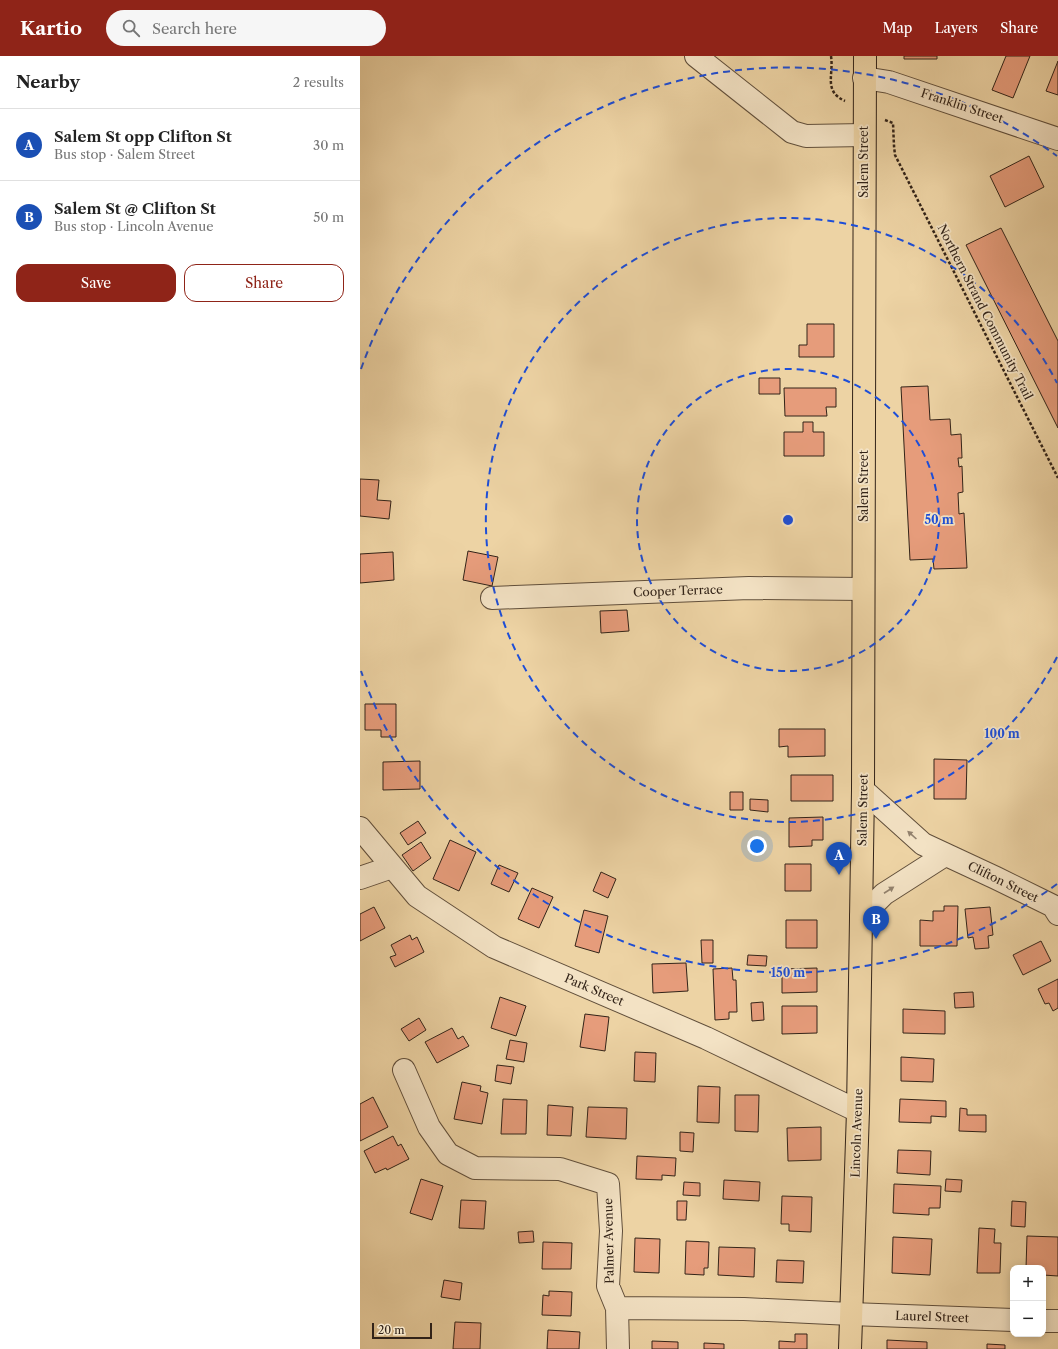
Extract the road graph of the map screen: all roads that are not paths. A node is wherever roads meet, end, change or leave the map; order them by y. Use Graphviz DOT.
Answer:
graph roads {
  1 [pos="696,56"];
  2 [pos="865,56"];
  3 [pos="864,78"];
  4 [pos="864,135"];
  5 [pos="1058,139"];
  6 [pos="863,589"];
  7 [pos="492,598"];
  8 [pos="863,790"];
  9 [pos="360,828"];
  10 [pos="945,855"];
  11 [pos="392,867"];
  12 [pos="360,878"];
  13 [pos="1058,914"];
  14 [pos="861,917"];
  15 [pos="404,1070"];
  16 [pos="858,1111"];
  17 [pos="617,1308"];
  18 [pos="852,1314"];
  19 [pos="1010,1320"];
  20 [pos="1046,1320"];
  21 [pos="1058,1321"];
  22 [pos="618,1349"];
  23 [pos="850,1349"];
  1 -- 4 [label="street"];
  2 -- 3 [label="main road, Salem Street"];
  3 -- 4 [label="main road, Salem Street"];
  3 -- 5 [label="street, Franklin Street"];
  4 -- 6 [label="main road, Salem Street"];
  6 -- 7 [label="street, Cooper Terrace"];
  6 -- 8 [label="main road, Salem Street"];
  10 -- 8 [label="street, Clifton Street, one-way"];
  8 -- 14 [label="main road, Salem Street"];
  9 -- 11 [label="street, Park Street"];
  10 -- 13 [label="street, Clifton Street"];
  14 -- 10 [label="street, one-way"];
  11 -- 12 [label="street"];
  11 -- 16 [label="street, Park Street"];
  14 -- 16 [label="main road, Lincoln Avenue"];
  15 -- 17 [label="street, Palmer Avenue"];
  16 -- 18 [label="main road, Lincoln Avenue"];
  17 -- 18 [label="street"];
  17 -- 22 [label="street"];
  18 -- 19 [label="street, Laurel Street"];
  18 -- 23 [label="main road, Lincoln Avenue"];
  20 -- 21 [label="street"];
}
